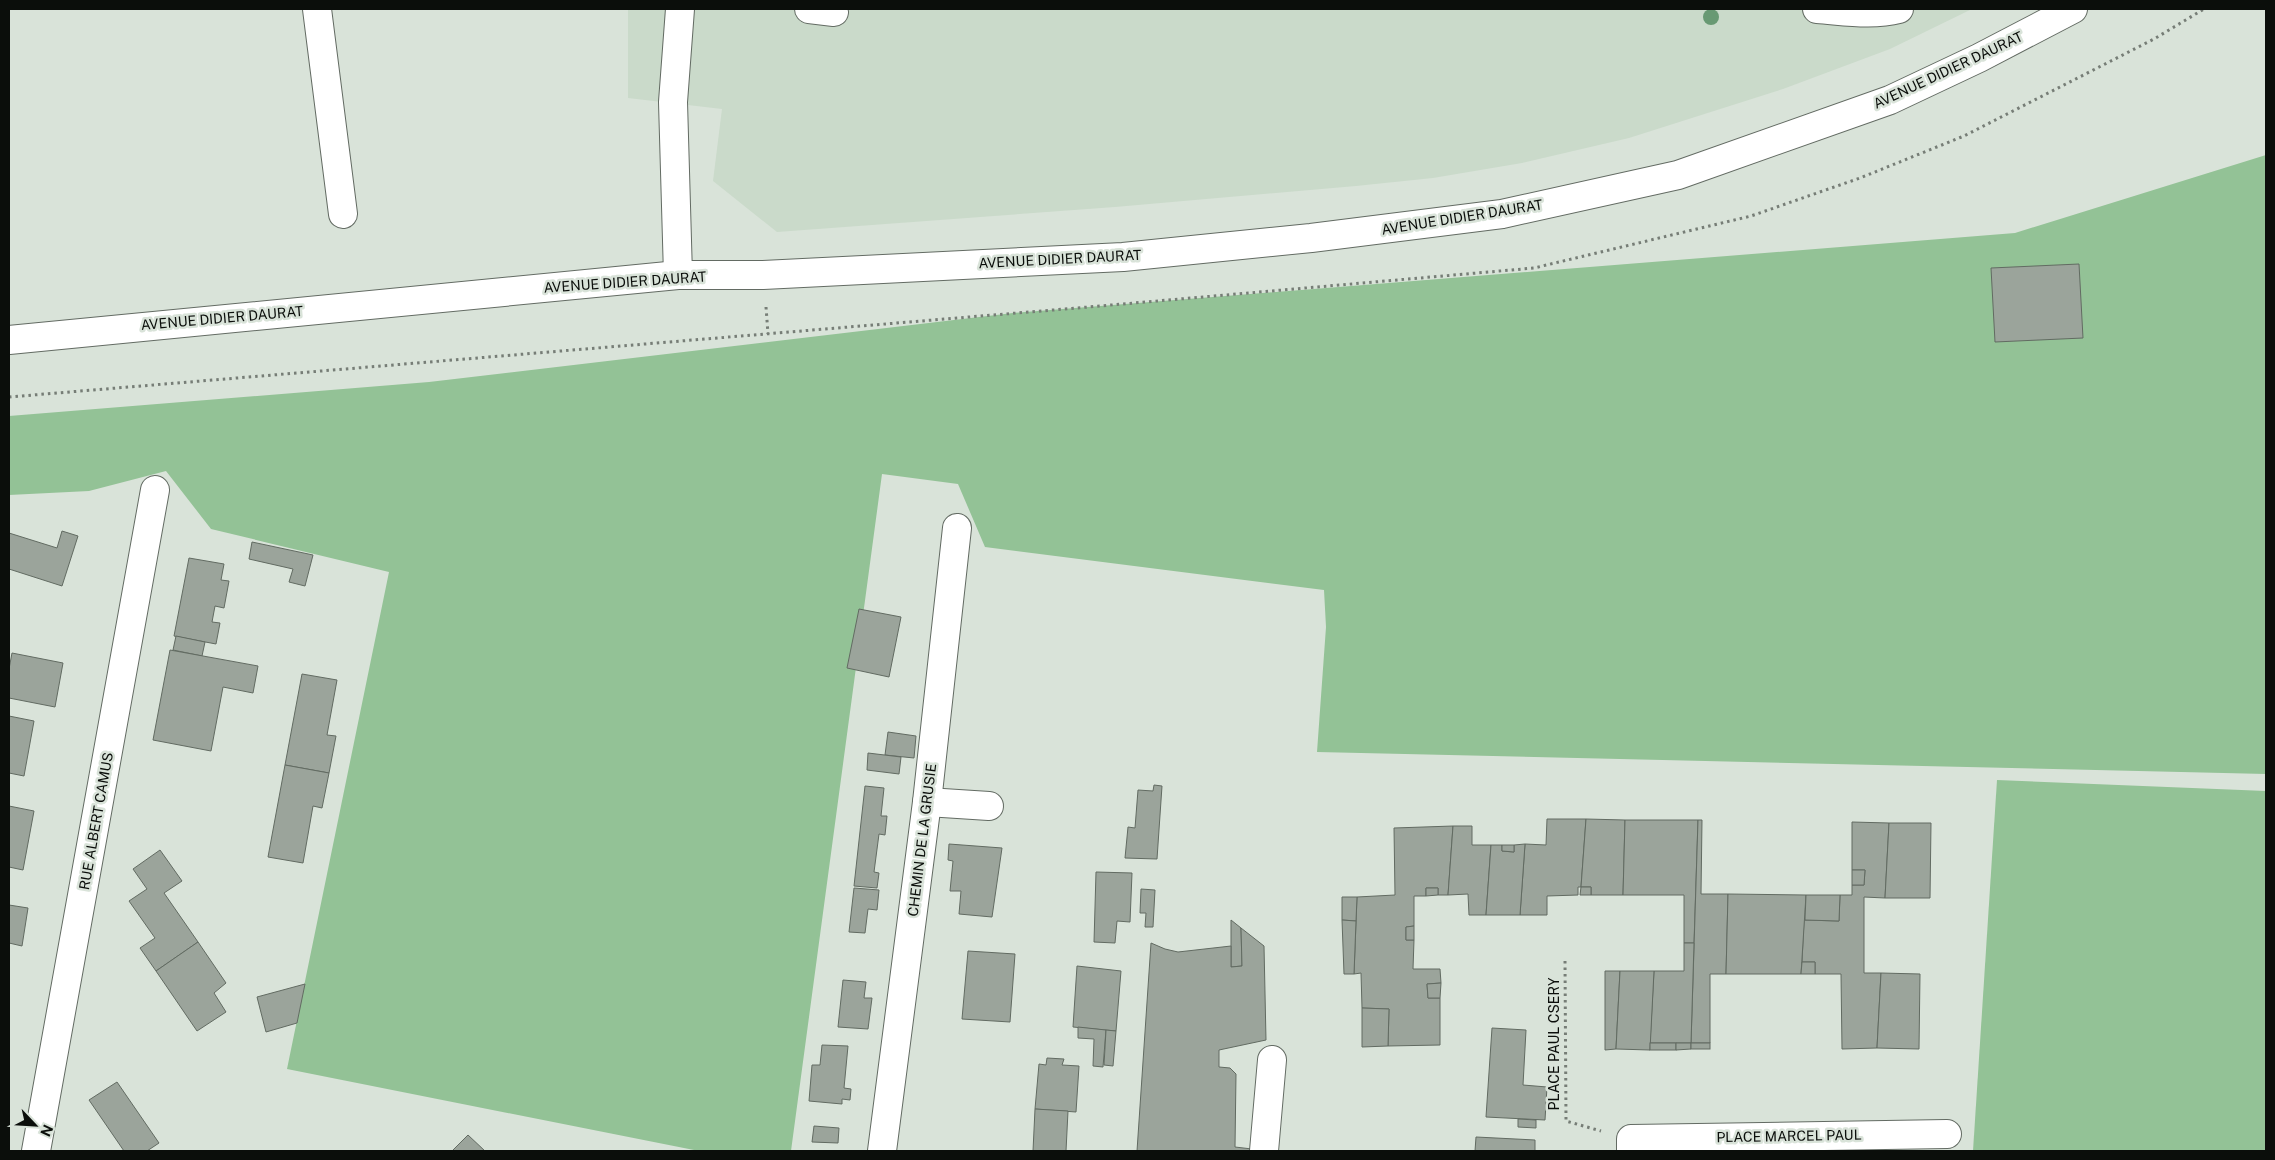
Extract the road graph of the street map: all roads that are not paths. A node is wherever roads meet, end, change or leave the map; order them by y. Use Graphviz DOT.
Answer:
graph roads {
  1 [pos="317,9"];
  2 [pos="680,9"];
  3 [pos="1817,9"];
  4 [pos="1899,9"];
  5 [pos="2073,9"];
  6 [pos="344,214"];
  7 [pos="678,275"];
  8 [pos="9,340"];
  9 [pos="155,490"];
  10 [pos="957,528"];
  11 [pos="927,802"];
  12 [pos="989,806"];
  13 [pos="1272,1060"];
  14 [pos="1947,1134"];
  15 [pos="1631,1145"];
  16 [pos="36,1151"];
  17 [pos="882,1151"];
  18 [pos="1264,1151"];
  1 -- 6 [label="main road"];
  2 -- 7 [label="main road"];
  3 -- 4 [label="main road"];
  5 -- 7 [label="main road, AVENUE DIDIER DAURAT"];
  7 -- 8 [label="main road, AVENUE DIDIER DAURAT"];
  9 -- 16 [label="main road, RUE ALBERT CAMUS"];
  10 -- 11 [label="main road, CHEMIN DE LA GRUSIE"];
  11 -- 12 [label="main road"];
  11 -- 17 [label="main road, CHEMIN DE LA GRUSIE"];
  13 -- 18 [label="main road"];
  14 -- 15 [label="main road, PLACE MARCEL PAUL"];
}
